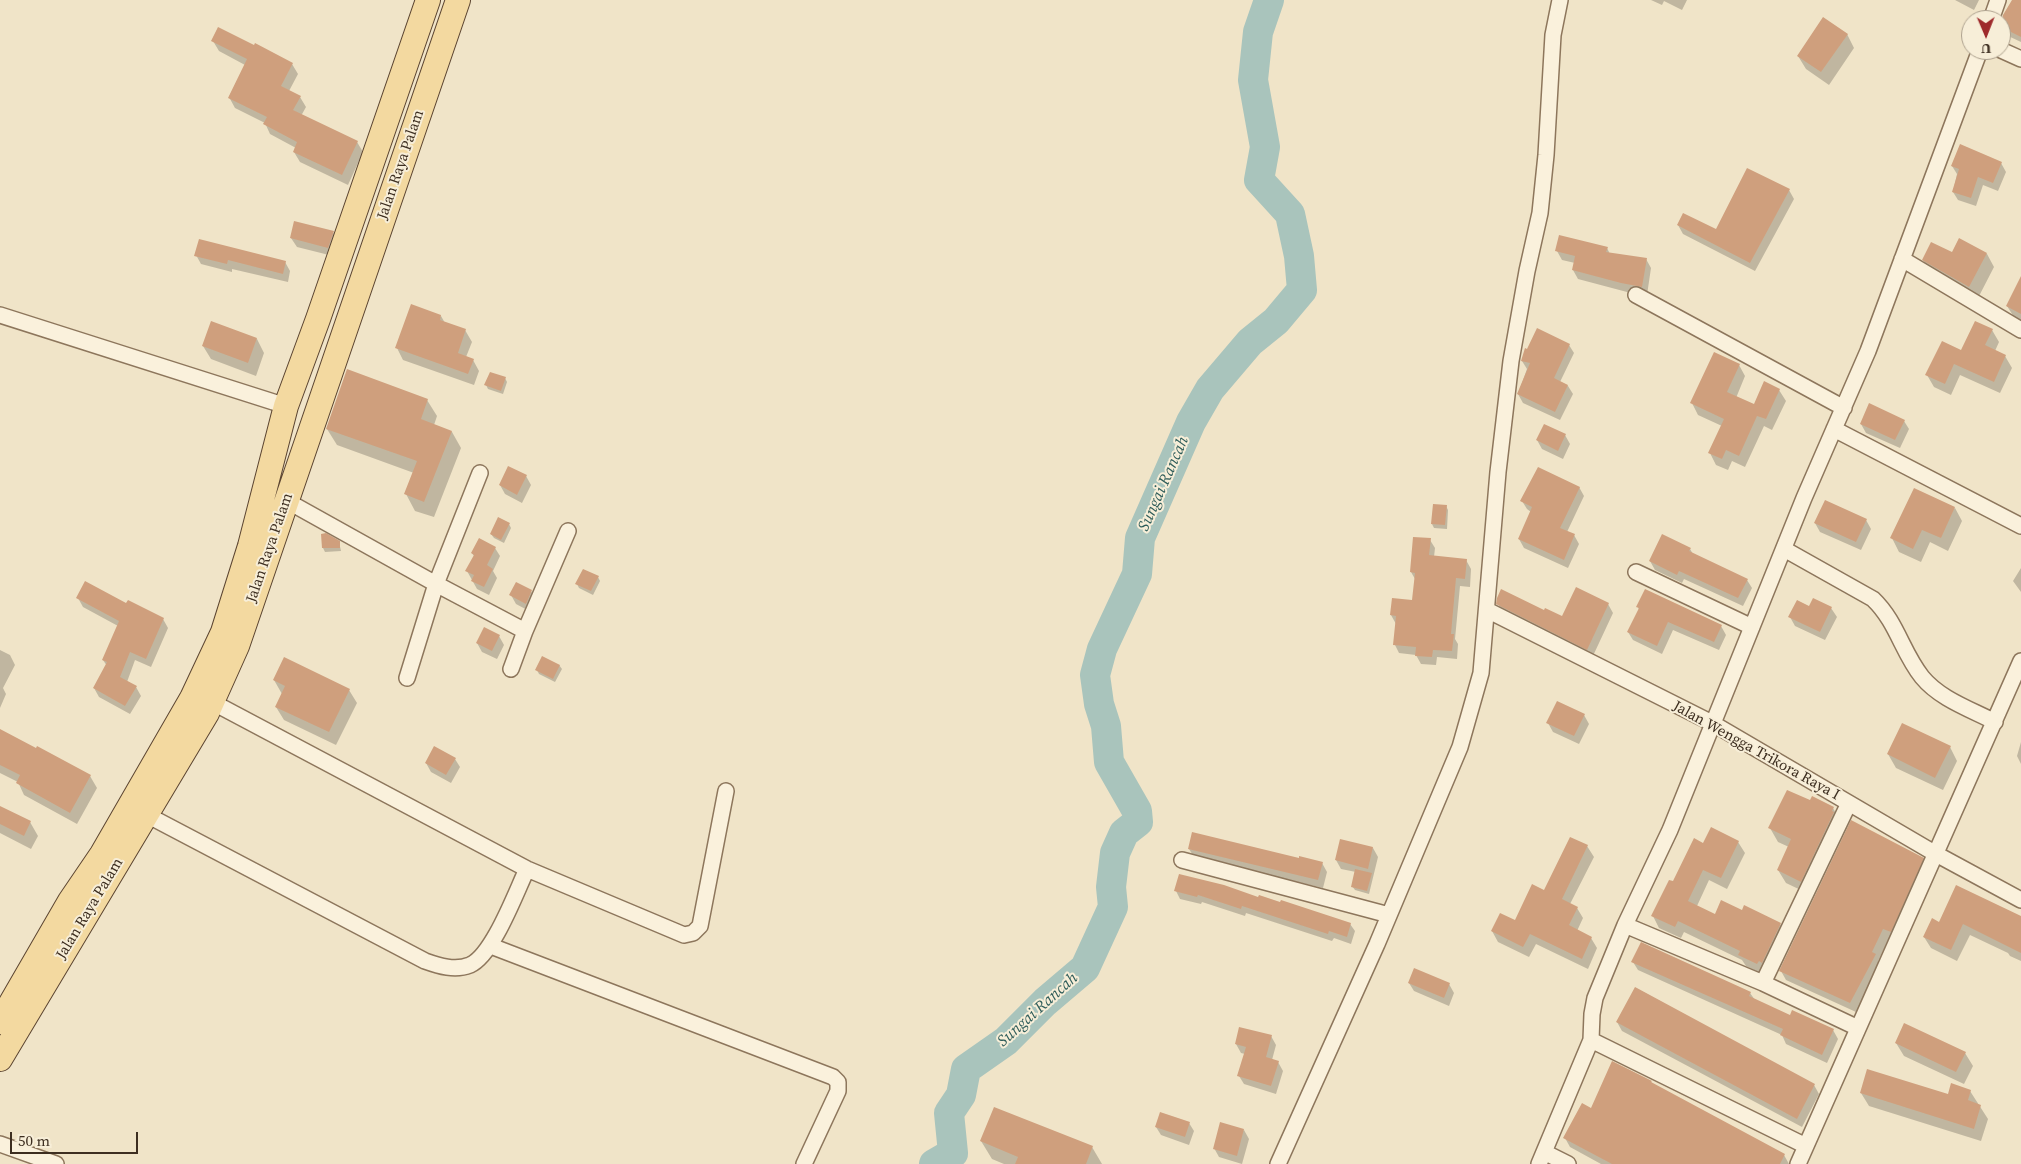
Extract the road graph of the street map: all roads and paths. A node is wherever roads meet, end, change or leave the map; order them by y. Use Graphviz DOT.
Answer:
graph roads {
  1 [pos="428,0"];
  2 [pos="458,0"];
  3 [pos="1560,0"];
  4 [pos="1976,60"];
  5 [pos="1902,259"];
  6 [pos="1636,295"];
  7 [pos="0,315"];
  8 [pos="2021,330"];
  9 [pos="286,406"];
  10 [pos="1844,408"];
  11 [pos="1834,429"];
  12 [pos="480,473"];
  13 [pos="287,501"];
  14 [pos="2021,526"];
  15 [pos="568,531"];
  16 [pos="1784,549"];
  17 [pos="1636,572"];
  18 [pos="436,584"];
  19 [pos="1487,610"];
  20 [pos="1752,627"];
  21 [pos="525,631"];
  22 [pos="2021,661"];
  23 [pos="511,669"];
  24 [pos="406,678"];
  25 [pos="212,702"];
  26 [pos="1994,722"];
  27 [pos="1712,723"];
  28 [pos="726,791"];
  29 [pos="1849,803"];
  30 [pos="147,814"];
  31 [pos="1936,854"];
  32 [pos="1182,860"];
  33 [pos="526,869"];
  34 [pos="2021,900"];
  35 [pos="80,906"];
  36 [pos="1389,915"];
  37 [pos="1625,925"];
  38 [pos="491,946"];
  39 [pos="1763,983"];
  40 [pos="0,1022"];
  41 [pos="1858,1028"];
  42 [pos="1591,1040"];
  43 [pos="0,1059"];
  44 [pos="0,1144"];
  45 [pos="1806,1146"];
  46 [pos="1542,1158"];
  47 [pos="56,1164"];
  48 [pos="804,1164"];
  49 [pos="1278,1164"];
  50 [pos="1568,1164"];
  51 [pos="1798,1164"];
  1 -- 9 [label="main road, Jalan Raya Palam"];
  2 -- 13 [label="main road, Jalan Raya Palam"];
  3 -- 19 [label="street"];
  4 -- 5 [label="street"];
  5 -- 8 [label="street"];
  5 -- 10 [label="street"];
  6 -- 10 [label="street"];
  7 -- 9 [label="street"];
  9 -- 35 [label="main road, Jalan Raya Palam"];
  10 -- 11 [label="street"];
  11 -- 14 [label="street"];
  11 -- 16 [label="street"];
  12 -- 18 [label="street"];
  13 -- 18 [label="street"];
  13 -- 25 [label="main road, Jalan Raya Palam"];
  15 -- 21 [label="street"];
  16 -- 20 [label="street"];
  16 -- 26 [label="street"];
  17 -- 20 [label="street"];
  18 -- 21 [label="street"];
  18 -- 24 [label="street"];
  19 -- 27 [label="street, Jalan Wengga Trikora Raya I"];
  19 -- 36 [label="street"];
  20 -- 27 [label="street"];
  21 -- 23 [label="street"];
  22 -- 26 [label="street"];
  25 -- 30 [label="main road, Jalan Raya Palam"];
  25 -- 33 [label="street"];
  26 -- 31 [label="street"];
  27 -- 29 [label="street, Jalan Wengga Trikora Raya I"];
  27 -- 37 [label="street"];
  28 -- 33 [label="street"];
  29 -- 31 [label="street, Jalan Wengga Trikora Raya I"];
  29 -- 39 [label="street"];
  30 -- 35 [label="main road, Jalan Raya Palam"];
  30 -- 38 [label="street"];
  31 -- 34 [label="street, Jalan Wengga Trikora Raya I"];
  31 -- 41 [label="street"];
  32 -- 36 [label="street"];
  33 -- 38 [label="street"];
  35 -- 40 [label="main road, Jalan Raya Palam"];
  35 -- 43 [label="main road, Jalan Raya Palam"];
  36 -- 49 [label="street"];
  37 -- 39 [label="street"];
  37 -- 42 [label="street"];
  38 -- 48 [label="street"];
  39 -- 41 [label="street"];
  41 -- 45 [label="street"];
  42 -- 45 [label="street"];
  42 -- 46 [label="street"];
  44 -- 47 [label="street"];
  45 -- 51 [label="street"];
  46 -- 50 [label="street"];
}
